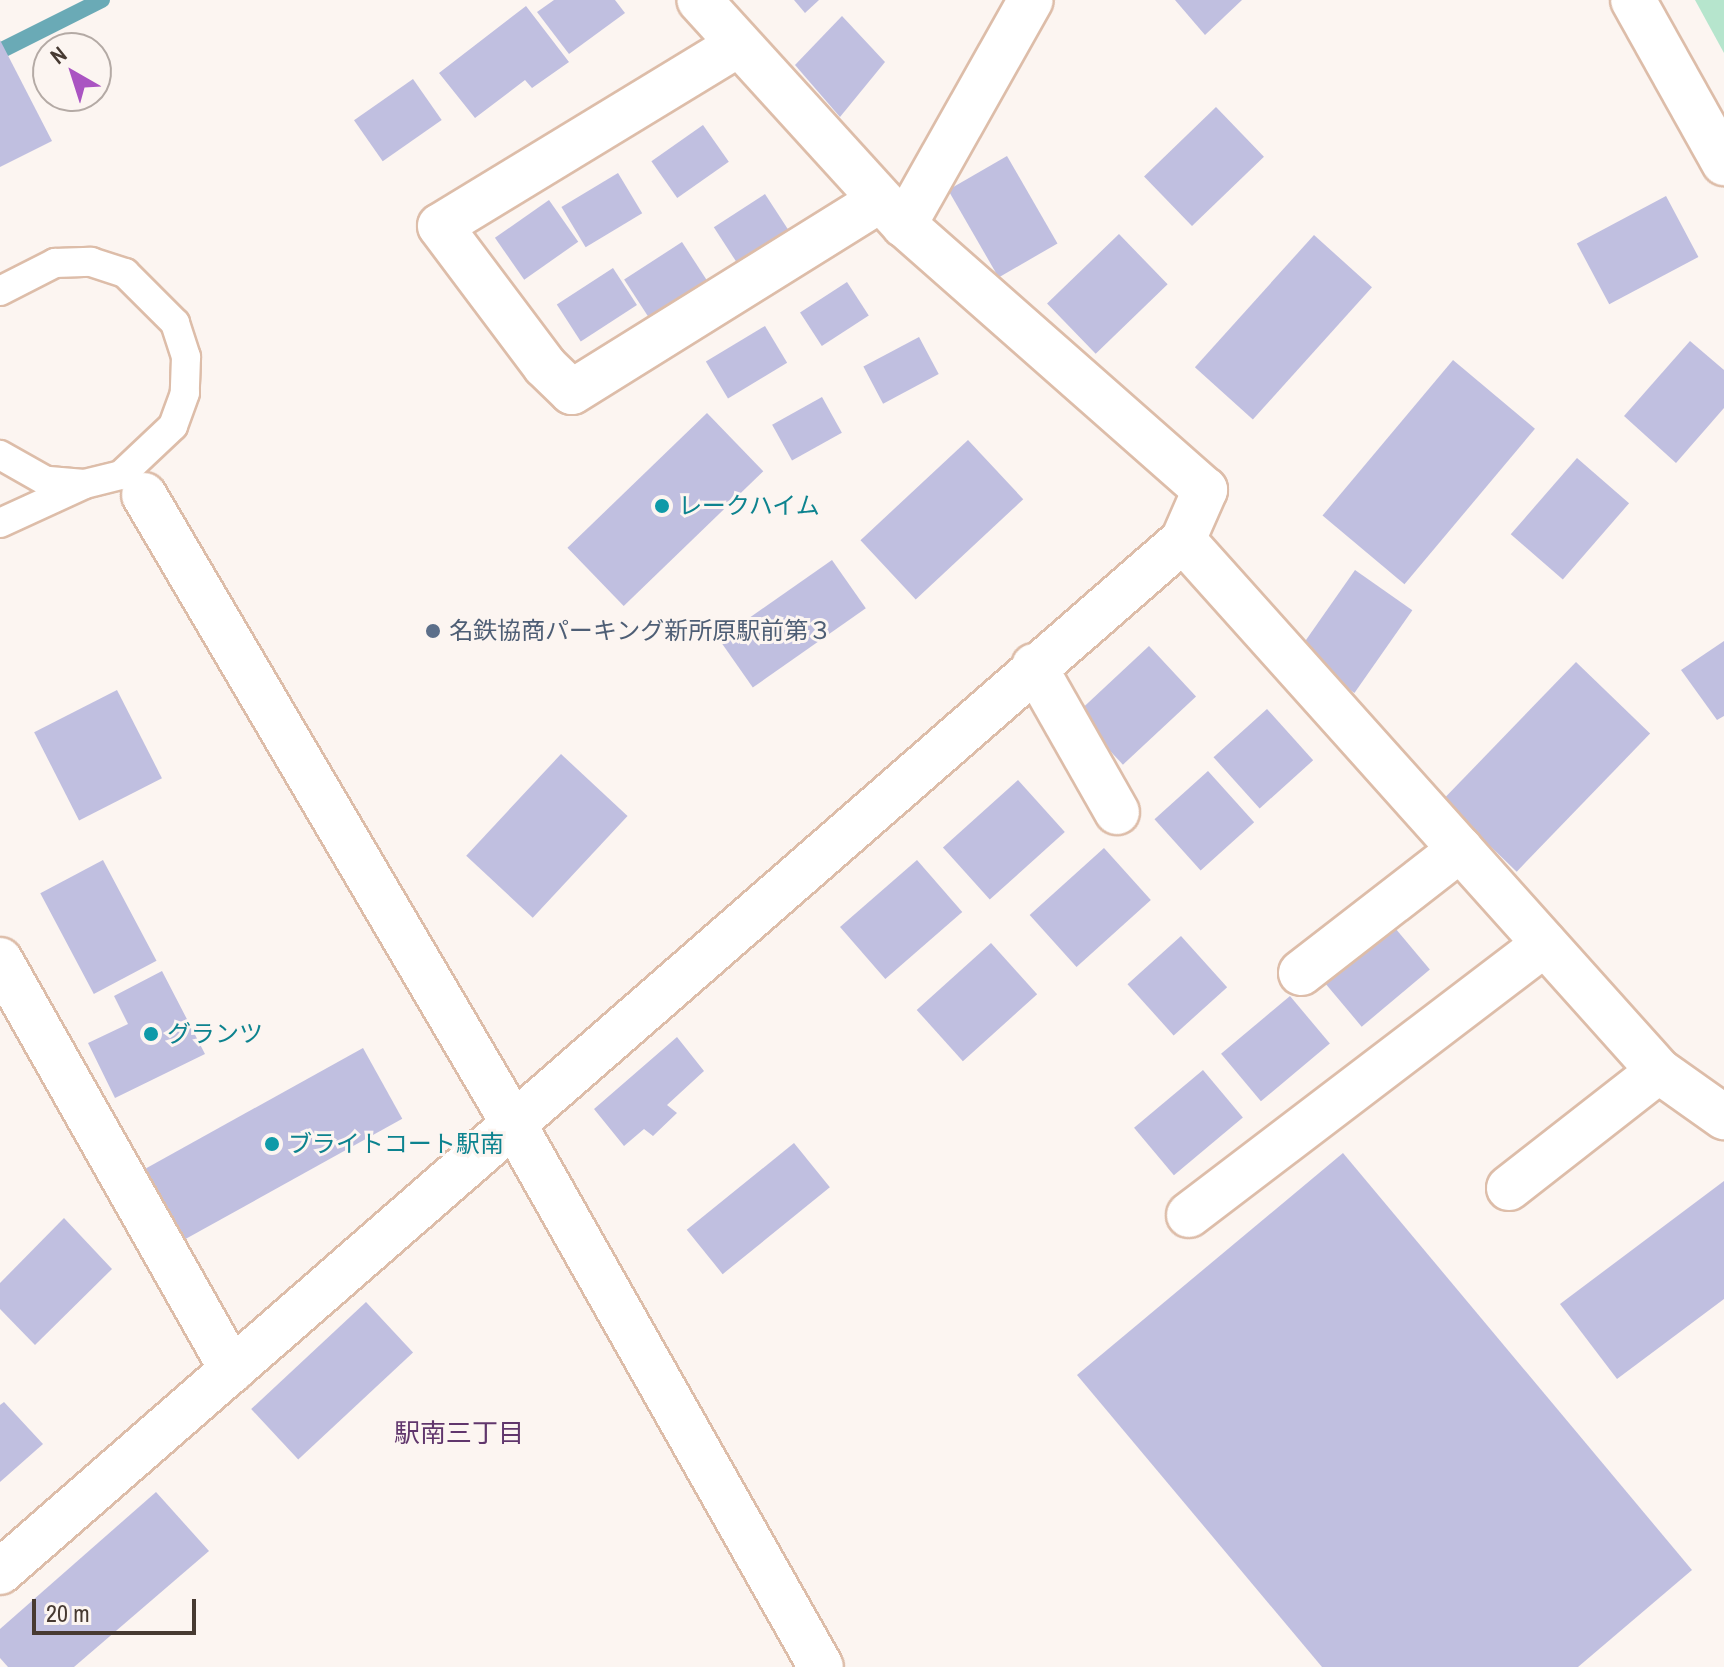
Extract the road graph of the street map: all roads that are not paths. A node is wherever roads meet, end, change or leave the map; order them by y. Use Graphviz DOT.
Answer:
graph roads {
  1 [pos="699,0"];
  2 [pos="1031,0"];
  3 [pos="1633,0"];
  4 [pos="736,46"];
  5 [pos="1724,163"];
  6 [pos="892,212"];
  7 [pos="0,291"];
  8 [pos="0,455"];
  9 [pos="148,475"];
  10 [pos="90,483"];
  11 [pos="0,523"];
  12 [pos="1183,540"];
  13 [pos="1034,666"];
  14 [pos="1117,812"];
  15 [pos="1461,849"];
  16 [pos="1545,944"];
  17 [pos="0,960"];
  18 [pos="1301,973"];
  19 [pos="1659,1071"];
  20 [pos="1724,1117"];
  21 [pos="512,1121"];
  22 [pos="1509,1188"];
  23 [pos="1189,1215"];
  24 [pos="232,1370"];
  25 [pos="0,1572"];
  26 [pos="821,1667"];
  1 -- 4 [label="street"];
  2 -- 6 [label="street"];
  3 -- 5 [label="street"];
  4 -- 6 [label="street"];
  4 -- 6 [label="street"];
  6 -- 12 [label="street"];
  7 -- 9 [label="lane"];
  8 -- 10 [label="lane"];
  9 -- 10 [label="lane"];
  9 -- 10 [label="lane"];
  9 -- 21 [label="street"];
  10 -- 11 [label="lane"];
  12 -- 13 [label="street"];
  12 -- 15 [label="street"];
  13 -- 14 [label="street"];
  13 -- 21 [label="street"];
  15 -- 16 [label="street"];
  15 -- 18 [label="street"];
  16 -- 19 [label="street"];
  16 -- 23 [label="street"];
  17 -- 24 [label="street"];
  19 -- 20 [label="street"];
  19 -- 22 [label="street"];
  21 -- 24 [label="street"];
  21 -- 26 [label="street"];
  24 -- 25 [label="street"];
}
